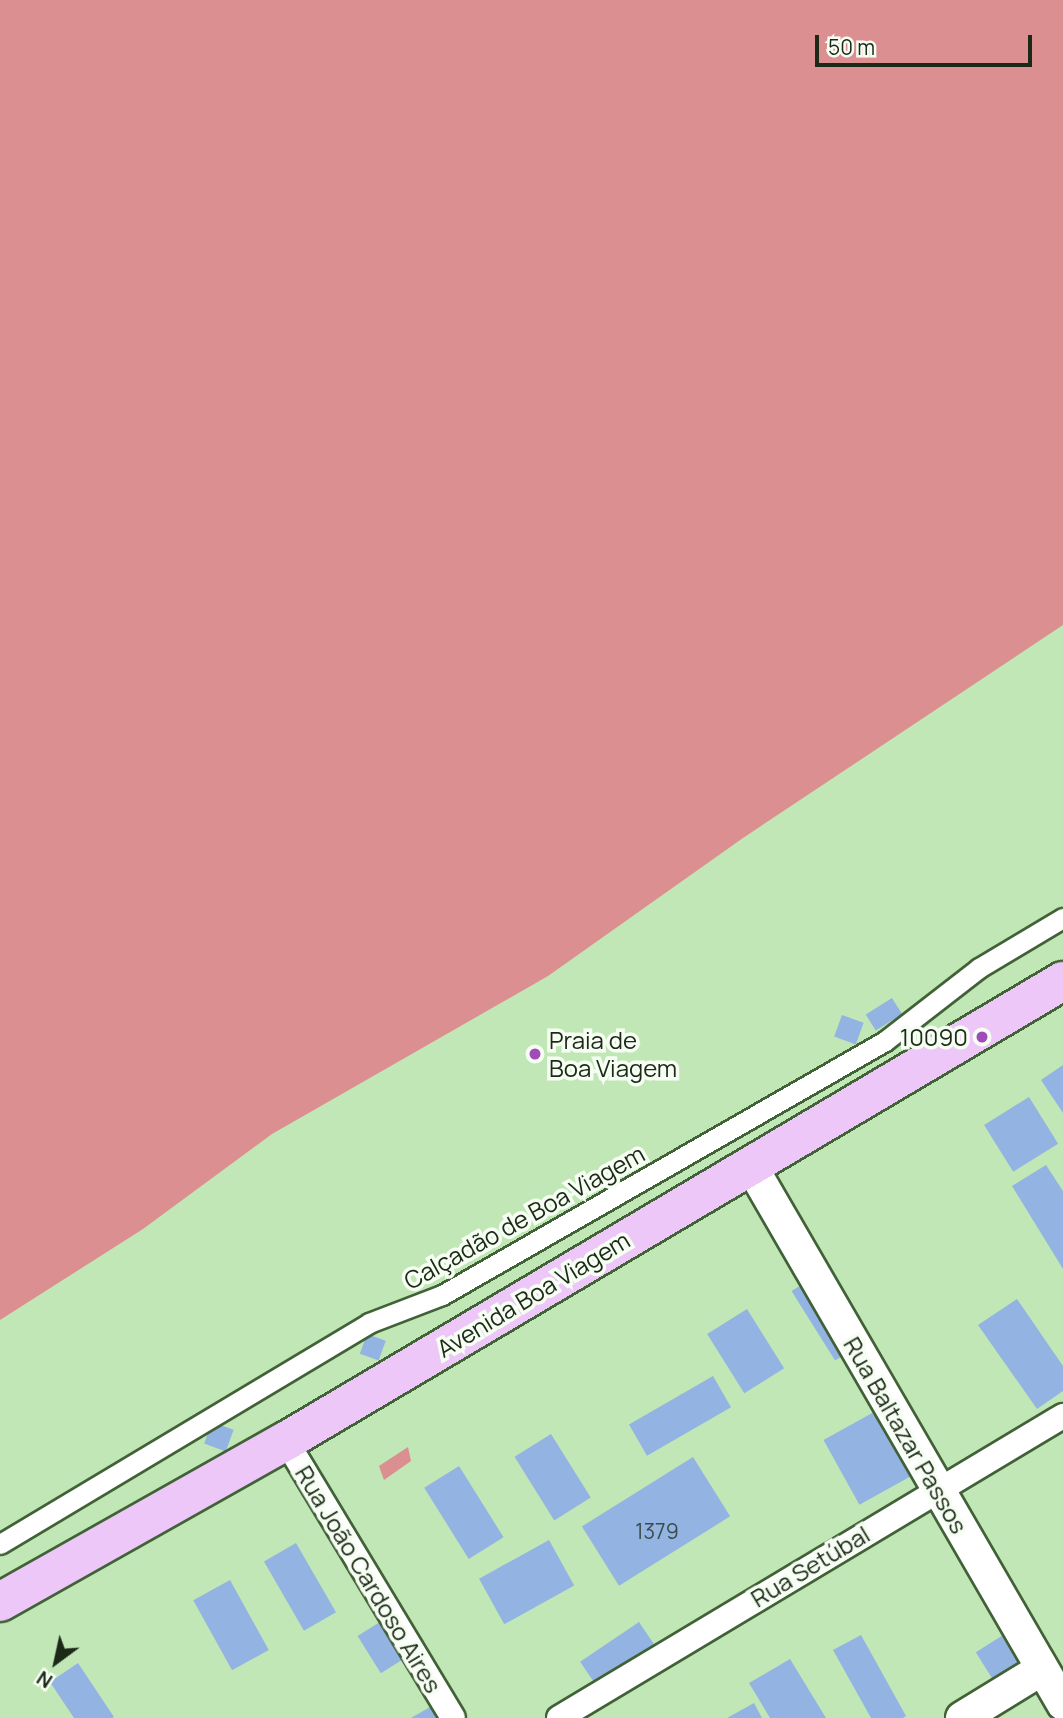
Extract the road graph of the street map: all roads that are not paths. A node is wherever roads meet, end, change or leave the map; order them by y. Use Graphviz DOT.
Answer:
graph roads {
  1 [pos="1063,918"];
  2 [pos="1063,981"];
  3 [pos="751,1166"];
  4 [pos="1063,1416"];
  5 [pos="285,1441"];
  6 [pos="937,1489"];
  7 [pos="0,1544"];
  8 [pos="0,1602"];
  9 [pos="1042,1669"];
  10 [pos="1063,1704"];
  11 [pos="453,1718"];
  12 [pos="559,1718"];
  13 [pos="962,1718"];
  1 -- 7 [label="street, Calçadão de Boa Viagem"];
  2 -- 3 [label="main road, Avenida Boa Viagem"];
  3 -- 5 [label="main road, Avenida Boa Viagem"];
  3 -- 6 [label="street, Rua Baltazar Passos"];
  4 -- 6 [label="street, Rua Setúbal"];
  5 -- 8 [label="main road, Avenida Boa Viagem"];
  5 -- 11 [label="street, Rua João Cardoso Aires"];
  6 -- 9 [label="street, Rua Baltazar Passos"];
  6 -- 12 [label="street, Rua Setúbal"];
  9 -- 10 [label="street, Rua Baltazar Passos"];
  9 -- 13 [label="street"];
}
